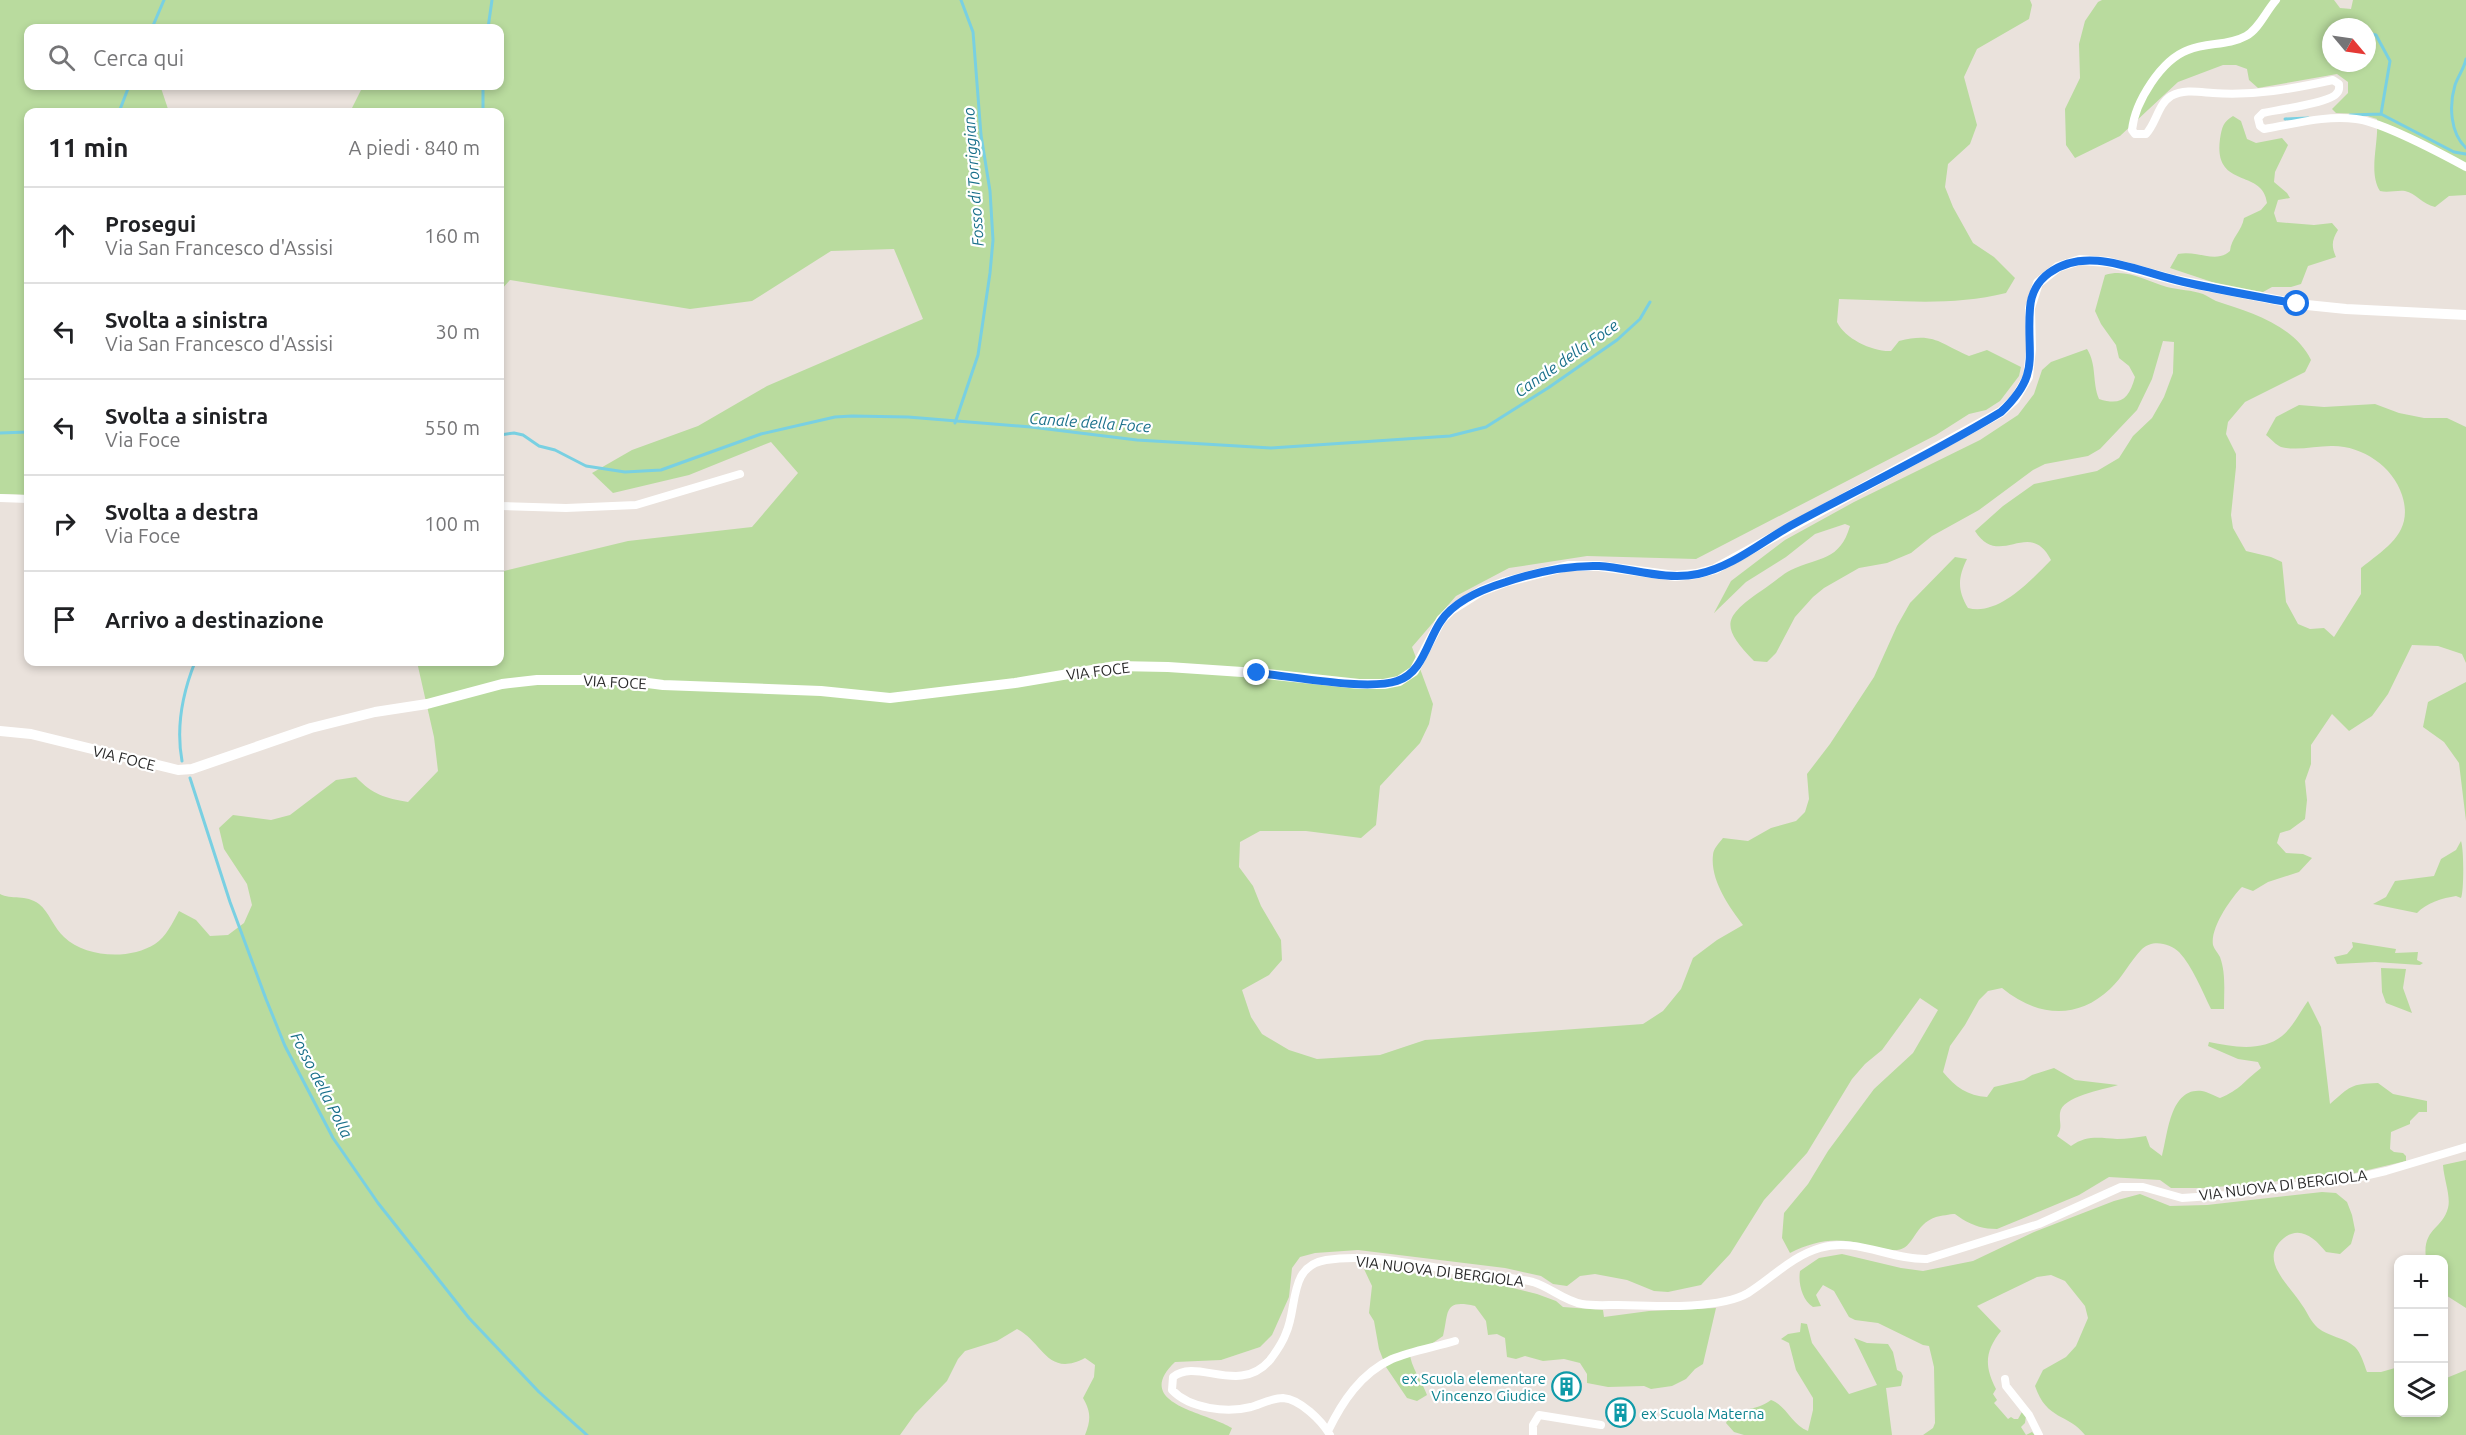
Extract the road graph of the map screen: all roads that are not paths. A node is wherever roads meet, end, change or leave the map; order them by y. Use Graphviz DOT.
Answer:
graph roads {
  1 [pos="2276,0"];
  2 [pos="2466,167"];
  3 [pos="2466,315"];
  4 [pos="740,474"];
  5 [pos="0,498"];
  6 [pos="24,499"];
  7 [pos="504,506"];
  8 [pos="0,731"];
  9 [pos="2466,1148"];
  10 [pos="1455,1341"];
  11 [pos="2006,1379"];
  12 [pos="1601,1425"];
  13 [pos="1329,1433"];
  14 [pos="1533,1435"];
  15 [pos="2039,1435"];
  1 -- 2 [label="street"];
  3 -- 8 [label="main road, VIA FOCE"];
  4 -- 7 [label="street"];
  5 -- 6 [label="street"];
  9 -- 13 [label="street, VIA NUOVA DI BERGIOLA"];
  10 -- 13 [label="street, VIA NUOVA DI BERGIOLA"];
  11 -- 15 [label="street"];
  12 -- 14 [label="street"];
}
